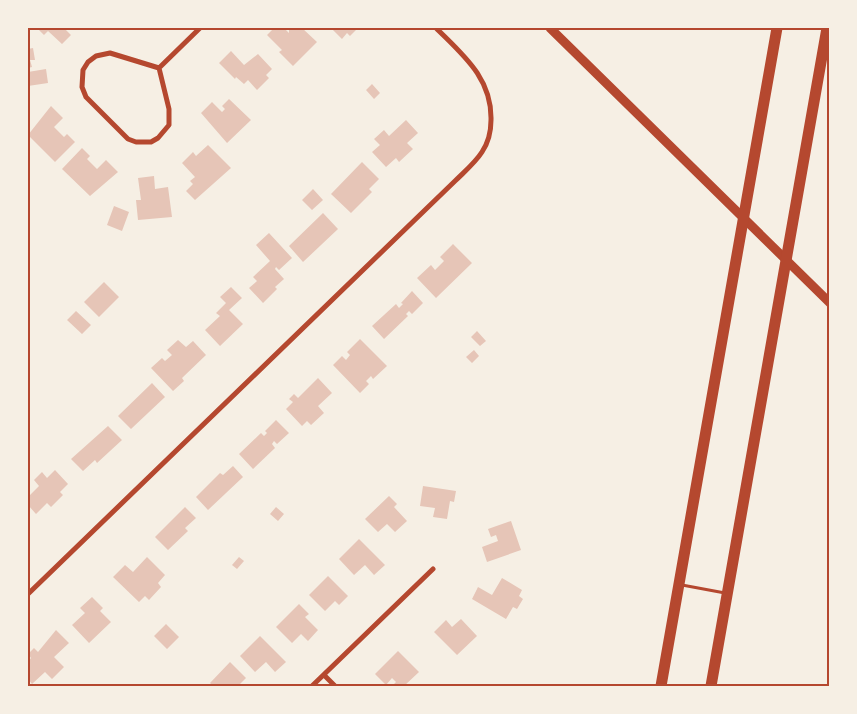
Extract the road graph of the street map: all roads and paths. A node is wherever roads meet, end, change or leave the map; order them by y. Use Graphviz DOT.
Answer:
graph roads {
  1 [pos="200,28"];
  2 [pos="436,28"];
  3 [pos="550,28"];
  4 [pos="777,28"];
  5 [pos="827,28"];
  6 [pos="159,68"];
  7 [pos="830,304"];
  8 [pos="433,569"];
  9 [pos="678,585"];
  10 [pos="28,594"];
  11 [pos="727,594"];
  12 [pos="324,675"];
  13 [pos="312,686"];
  14 [pos="336,686"];
  15 [pos="661,686"];
  16 [pos="711,686"];
  1 -- 6 [label="street"];
  2 -- 10 [label="street"];
  3 -- 7 [label="main road"];
  4 -- 9 [label="highway"];
  5 -- 11 [label="highway"];
  6 -- 6 [label="street"];
  8 -- 12 [label="street"];
  9 -- 11 [label="lane"];
  9 -- 15 [label="highway"];
  11 -- 16 [label="highway"];
  12 -- 13 [label="street"];
  12 -- 14 [label="street"];
}
